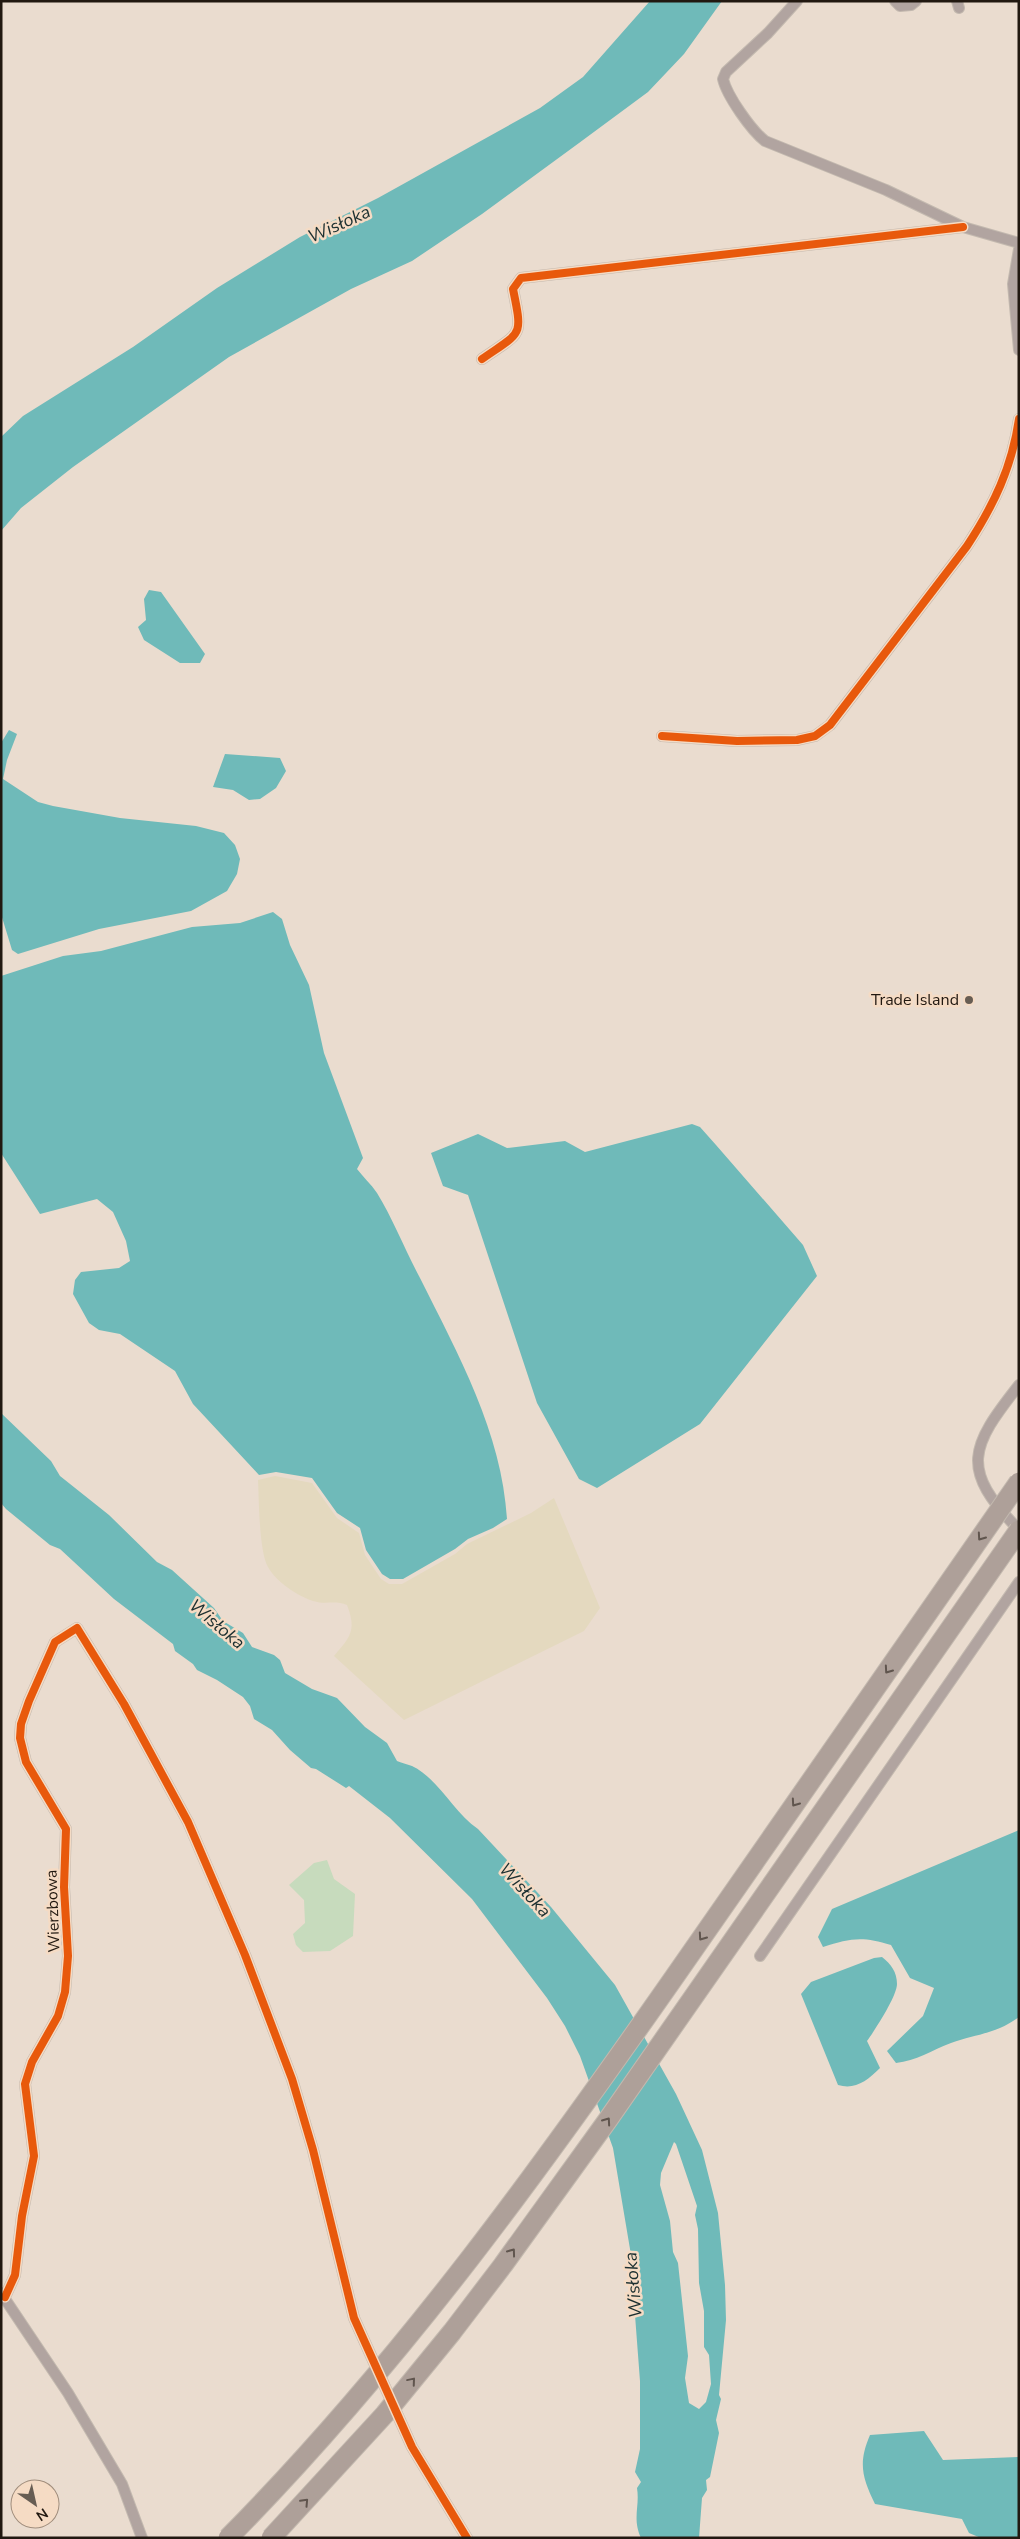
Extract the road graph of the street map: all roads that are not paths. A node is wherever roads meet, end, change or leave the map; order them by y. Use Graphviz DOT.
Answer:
graph roads {
  1 [pos="797,1"];
  2 [pos="896,1"];
  3 [pos="916,1"];
  4 [pos="963,227"];
  5 [pos="1019,243"];
  6 [pos="1019,249"];
  7 [pos="1019,350"];
  8 [pos="482,359"];
  9 [pos="1019,419"];
  10 [pos="662,736"];
  11 [pos="1019,1385"];
  12 [pos="1019,1482"];
  13 [pos="1019,1530"];
  14 [pos="1019,1582"];
  15 [pos="760,1956"];
  16 [pos="3,2295"];
  17 [pos="142,2538"];
  18 [pos="228,2538"];
  19 [pos="271,2538"];
  20 [pos="467,2538"];
  1 -- 4 [label="street"];
  2 -- 3 [label="street"];
  4 -- 5 [label="street"];
  4 -- 8 [label="street"];
  6 -- 7 [label="street"];
  9 -- 10 [label="street"];
  11 -- 13 [label="street"];
  12 -- 18 [label="highway, one-way, bridge"];
  19 -- 13 [label="highway, one-way, bridge"];
  14 -- 15 [label="street"];
  16 -- 17 [label="street"];
  16 -- 20 [label="street, Wierzbowa"];
}
